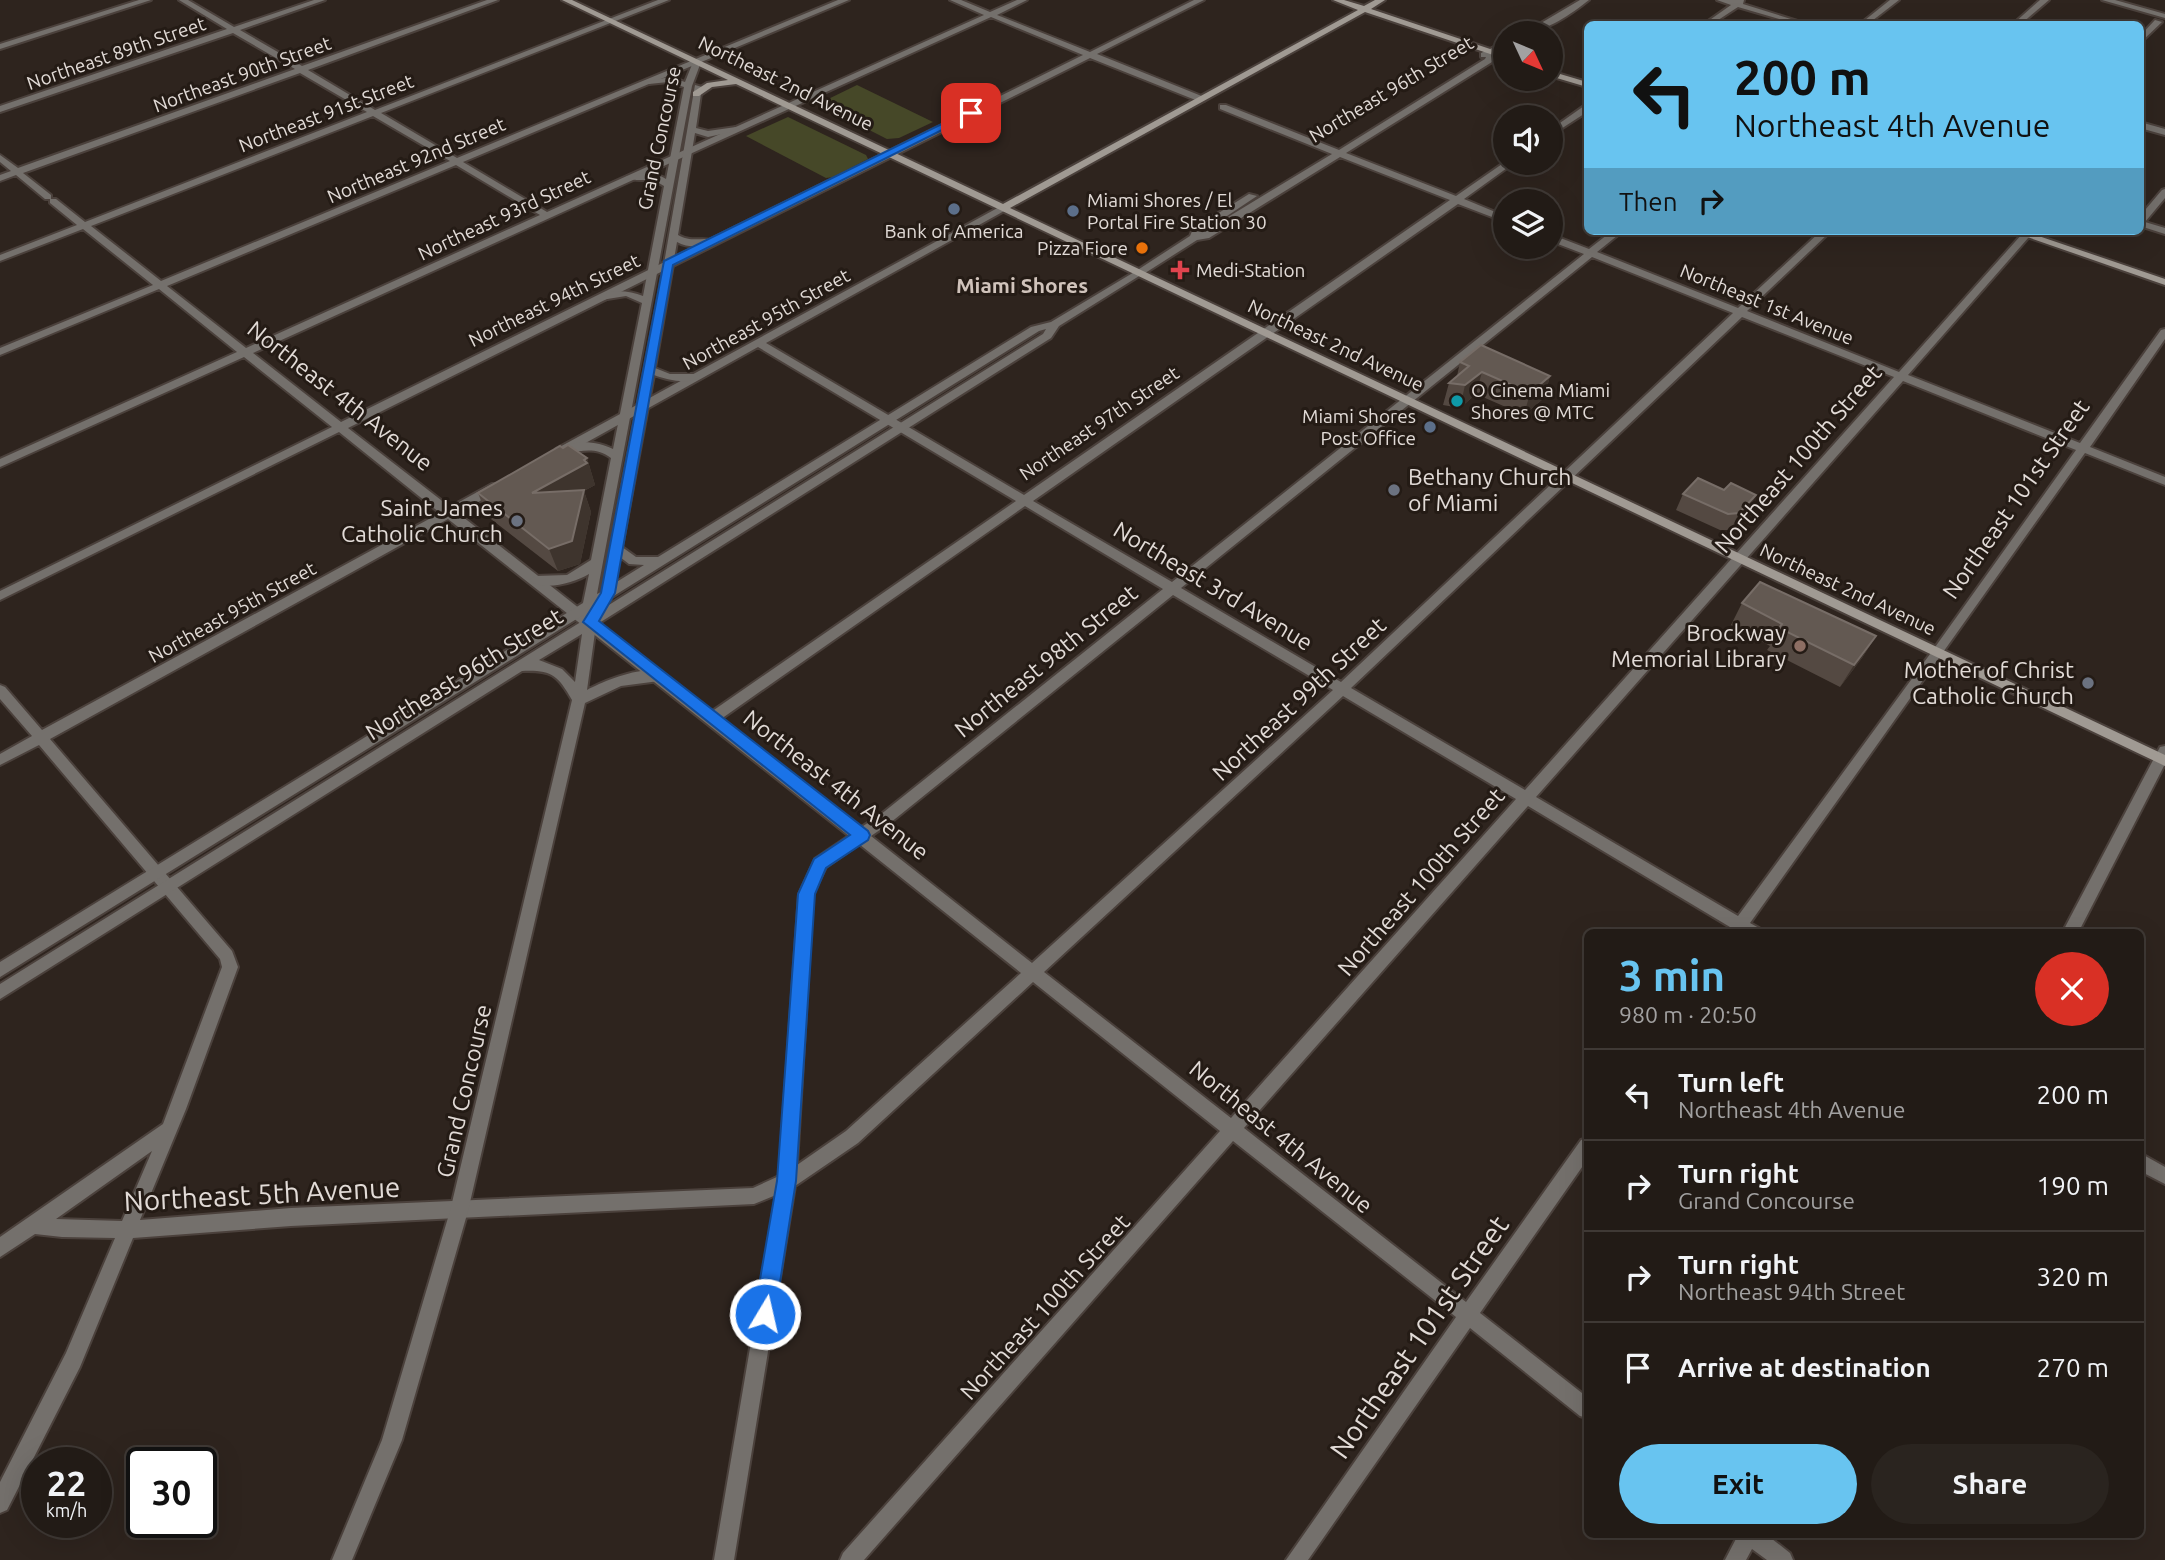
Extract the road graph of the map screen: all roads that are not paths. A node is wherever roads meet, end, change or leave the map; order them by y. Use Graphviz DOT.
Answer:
graph roads {
  1 [pos="147,0"];
  2 [pos="183,0"];
  3 [pos="321,0"];
  4 [pos="494,0"];
  5 [pos="566,0"];
  6 [pos="665,0"];
  7 [pos="845,0"];
  8 [pos="954,0"];
  9 [pos="1023,0"];
  10 [pos="1200,0"];
  11 [pos="1337,0"];
  12 [pos="1381,0"];
  13 [pos="1569,0"];
  14 [pos="1585,0"];
  15 [pos="1721,0"];
  16 [pos="1895,0"];
  17 [pos="2045,0"];
  18 [pos="2106,0"];
  19 [pos="1740,2"];
  20 [pos="1364,9"];
  21 [pos="991,14"];
  22 [pos="2162,19"];
  23 [pos="611,21"];
  24 [pos="1535,21"];
  25 [pos="1550,21"];
  26 [pos="1712,21"];
  27 [pos="1794,21"];
  28 [pos="1868,21"];
  29 [pos="2020,21"];
  30 [pos="235,29"];
  31 [pos="2144,37"];
  32 [pos="0,47"];
  33 [pos="1492,53"];
  34 [pos="1091,54"];
  35 [pos="696,62"];
  36 [pos="302,69"];
  37 [pos="1563,77"];
  38 [pos="649,82"];
  39 [pos="739,82"];
  40 [pos="1584,84"];
  41 [pos="688,86"];
  42 [pos="696,94"];
  43 [pos="1201,99"];
  44 [pos="789,106"];
  45 [pos="1223,107"];
  46 [pos="0,109"];
  47 [pos="1584,110"];
  48 [pos="374,113"];
  49 [pos="1563,125"];
  50 [pos="2144,126"];
  51 [pos="691,129"];
  52 [pos="736,130"];
  53 [pos="2165,132"];
  54 [pos="1328,149"];
  55 [pos="687,152"];
  56 [pos="1339,153"];
  57 [pos="889,154"];
  58 [pos="0,158"];
  59 [pos="674,158"];
  60 [pos="456,162"];
  61 [pos="18,172"];
  62 [pos="1493,175"];
  63 [pos="631,177"];
  64 [pos="0,178"];
  65 [pos="669,185"];
  66 [pos="2165,191"];
  67 [pos="1457,201"];
  68 [pos="1003,208"];
  69 [pos="1493,214"];
  70 [pos="546,215"];
  71 [pos="2144,218"];
  72 [pos="2144,224"];
  73 [pos="84,225"];
  74 [pos="2165,231"];
  75 [pos="672,235"];
  76 [pos="1613,235"];
  77 [pos="1822,235"];
  78 [pos="2018,235"];
  79 [pos="2026,235"];
  80 [pos="1195,237"];
  81 [pos="711,242"];
  82 [pos="1563,242"];
  83 [pos="1591,253"];
  84 [pos="0,258"];
  85 [pos="668,263"];
  86 [pos="652,271"];
  87 [pos="1139,273"];
  88 [pos="2165,282"];
  89 [pos="160,285"];
  90 [pos="601,296"];
  91 [pos="646,301"];
  92 [pos="1742,313"];
  93 [pos="1055,324"];
  94 [pos="2165,332"];
  95 [pos="1266,333"];
  96 [pos="758,343"];
  97 [pos="0,352"];
  98 [pos="245,353"];
  99 [pos="649,369"];
  100 [pos="1902,376"];
  101 [pos="696,377"];
  102 [pos="1407,400"];
  103 [pos="642,407"];
  104 [pos="624,417"];
  105 [pos="888,420"];
  106 [pos="339,427"];
  107 [pos="901,428"];
  108 [pos="565,449"];
  109 [pos="2081,449"];
  110 [pos="552,456"];
  111 [pos="616,456"];
  112 [pos="0,463"];
  113 [pos="1565,476"];
  114 [pos="2165,481"];
  115 [pos="503,483"];
  116 [pos="1023,500"];
  117 [pos="449,513"];
  118 [pos="616,549"];
  119 [pos="1740,559"];
  120 [pos="661,561"];
  121 [pos="597,562"];
  122 [pos="535,580"];
  123 [pos="1171,587"];
  124 [pos="608,593"];
  125 [pos="0,596"];
  126 [pos="583,609"];
  127 [pos="590,622"];
  128 [pos="1938,653"];
  129 [pos="513,671"];
  130 [pos="659,676"];
  131 [pos="1342,689"];
  132 [pos="0,690"];
  133 [pos="579,700"];
  134 [pos="712,718"];
  135 [pos="41,737"];
  136 [pos="2163,757"];
  137 [pos="0,760"];
  138 [pos="1526,798"];
  139 [pos="862,835"];
  140 [pos="157,872"];
  141 [pos="169,887"];
  142 [pos="1738,929"];
  143 [pos="2072,929"];
  144 [pos="0,970"];
  145 [pos="1034,972"];
  146 [pos="0,992"];
  147 [pos="169,1129"];
  148 [pos="1234,1130"];
  149 [pos="1584,1150"];
  150 [pos="2144,1163"];
  151 [pos="2165,1176"];
  152 [pos="787,1181"];
  153 [pos="459,1211"];
  154 [pos="32,1225"];
  155 [pos="128,1228"];
  156 [pos="0,1248"];
  157 [pos="1469,1318"];
  158 [pos="1584,1407"];
  159 [pos="0,1503"];
  160 [pos="1748,1538"];
  161 [pos="1754,1538"];
  162 [pos="342,1560"];
  163 [pos="724,1560"];
  164 [pos="850,1560"];
  165 [pos="1296,1560"];
  166 [pos="1735,1560"];
  167 [pos="1783,1560"];
  1 -- 32 [label="street"];
  2 -- 30 [label="street"];
  3 -- 30 [label="street, Northeast 89th Street"];
  4 -- 36 [label="street, Northeast 90th Street"];
  5 -- 23 [label="main road, Northeast 2nd Avenue"];
  6 -- 23 [label="street, Northeast 91st Street"];
  7 -- 35 [label="street, Northeast 92nd Street"];
  8 -- 21 [label="street"];
  9 -- 21 [label="street, Northeast 93rd Street"];
  10 -- 34 [label="street, Northeast 94th Street"];
  11 -- 20 [label="main road"];
  12 -- 20 [label="main road, Northeast 95th Street"];
  13 -- 24 [label="street"];
  14 -- 25 [label="street"];
  15 -- 19 [label="street"];
  16 -- 28 [label="street"];
  17 -- 29 [label="street"];
  18 -- 22 [label="street"];
  19 -- 26 [label="street"];
  19 -- 27 [label="street"];
  20 -- 33 [label="main road"];
  20 -- 43 [label="main road, Northeast 95th Street"];
  21 -- 34 [label="street"];
  21 -- 44 [label="street, Northeast 93rd Street"];
  22 -- 31 [label="street"];
  23 -- 35 [label="main road, Northeast 2nd Avenue"];
  23 -- 48 [label="street, Northeast 91st Street"];
  30 -- 36 [label="street"];
  30 -- 46 [label="street, Northeast 89th Street"];
  33 -- 54 [label="street, Northeast 96th Street"];
  33 -- 56 [label="street, Northeast 96th Street"];
  34 -- 43 [label="street"];
  34 -- 57 [label="street, Northeast 94th Street"];
  35 -- 38 [label="street, Northeast 92nd Street"];
  35 -- 39 [label="main road, Northeast 2nd Avenue"];
  35 -- 41 [label="street, Grand Concourse"];
  35 -- 42 [label="street, Grand Concourse"];
  36 -- 48 [label="street"];
  36 -- 61 [label="street, Northeast 90th Street"];
  37 -- 40 [label="main road"];
  38 -- 41 [label="street"];
  38 -- 60 [label="street, Northeast 92nd Street"];
  39 -- 42 [label="main road"];
  39 -- 44 [label="main road, Northeast 2nd Avenue"];
  41 -- 59 [label="street, Grand Concourse"];
  42 -- 51 [label="street, Grand Concourse"];
  43 -- 68 [label="main road, Northeast 95th Street"];
  44 -- 52 [label="street, Northeast 93rd Street"];
  44 -- 57 [label="main road, Northeast 2nd Avenue"];
  45 -- 54 [label="street"];
  47 -- 49 [label="street"];
  48 -- 60 [label="street"];
  48 -- 73 [label="street, Northeast 91st Street"];
  50 -- 53 [label="street"];
  51 -- 52 [label="street"];
  51 -- 55 [label="street, Grand Concourse"];
  52 -- 55 [label="street, Northeast 93rd Street"];
  54 -- 56 [label="street"];
  54 -- 80 [label="street, Northeast 96th Street"];
  55 -- 59 [label="street, Northeast 93rd Street"];
  55 -- 75 [label="street, Grand Concourse"];
  56 -- 67 [label="street"];
  56 -- 80 [label="street, Northeast 96th Street"];
  57 -- 68 [label="main road, Northeast 2nd Avenue"];
  57 -- 81 [label="street, Northeast 94th Street"];
  58 -- 61 [label="street, Northeast 4th Avenue"];
  59 -- 63 [label="street, Northeast 93rd Street"];
  59 -- 65 [label="street, Grand Concourse"];
  60 -- 70 [label="street"];
  60 -- 89 [label="street, Northeast 92nd Street"];
  61 -- 64 [label="street, Northeast 90th Street"];
  61 -- 73 [label="street, Northeast 4th Avenue"];
  62 -- 67 [label="street, Northeast 97th Street"];
  63 -- 65 [label="street"];
  63 -- 70 [label="street, Northeast 93rd Street"];
  65 -- 86 [label="street, Grand Concourse"];
  66 -- 71 [label="street"];
  67 -- 69 [label="street"];
  67 -- 95 [label="street, Northeast 97th Street"];
  68 -- 87 [label="main road, Northeast 2nd Avenue"];
  68 -- 96 [label="street, Northeast 95th Street"];
  70 -- 98 [label="street, Northeast 93rd Street"];
  72 -- 74 [label="street"];
  73 -- 84 [label="street, Northeast 91st Street"];
  73 -- 89 [label="street, Northeast 4th Avenue"];
  75 -- 81 [label="street"];
  75 -- 85 [label="street, Grand Concourse"];
  76 -- 83 [label="street, Northeast 98th Street"];
  77 -- 92 [label="street, Northeast 99th Street"];
  78 -- 100 [label="street, Northeast 100th Street"];
  79 -- 88 [label="main road"];
  80 -- 87 [label="street, Northeast 96th Street"];
  81 -- 85 [label="street, Northeast 94th Street"];
  82 -- 83 [label="street, Northeast 1st Avenue"];
  83 -- 92 [label="street, Northeast 1st Avenue"];
  83 -- 102 [label="street, Northeast 98th Street"];
  85 -- 86 [label="street, Northeast 94th Street"];
  85 -- 99 [label="street, Grand Concourse"];
  86 -- 90 [label="street, Northeast 94th Street"];
  86 -- 91 [label="street, Grand Concourse"];
  87 -- 93 [label="street, Northeast 96th Street"];
  87 -- 95 [label="main road, Northeast 2nd Avenue"];
  89 -- 97 [label="street, Northeast 92nd Street"];
  89 -- 98 [label="street, Northeast 4th Avenue"];
  90 -- 91 [label="street"];
  90 -- 106 [label="street, Northeast 94th Street"];
  91 -- 104 [label="street, Grand Concourse"];
  92 -- 100 [label="street, Northeast 1st Avenue"];
  92 -- 113 [label="street, Northeast 99th Street"];
  93 -- 105 [label="street, Northeast 96th Street"];
  93 -- 107 [label="street, Northeast 96th Street"];
  94 -- 109 [label="street, Northeast 101st Street"];
  95 -- 102 [label="main road, Northeast 2nd Avenue"];
  95 -- 116 [label="street, Northeast 97th Street"];
  96 -- 101 [label="street, Northeast 95th Street"];
  96 -- 105 [label="street, Northeast 3rd Avenue"];
  98 -- 106 [label="street, Northeast 4th Avenue"];
  98 -- 112 [label="street, Northeast 93rd Street"];
  99 -- 101 [label="street"];
  99 -- 103 [label="street, Grand Concourse"];
  100 -- 109 [label="street, Northeast 1st Avenue"];
  100 -- 119 [label="street, Northeast 100th Street"];
  101 -- 103 [label="street, Northeast 95th Street"];
  102 -- 113 [label="main road, Northeast 2nd Avenue"];
  102 -- 123 [label="street, Northeast 98th Street"];
  103 -- 104 [label="street, Northeast 95th Street"];
  103 -- 118 [label="street, Grand Concourse"];
  104 -- 108 [label="street, Northeast 95th Street"];
  104 -- 111 [label="street, Grand Concourse"];
  105 -- 107 [label="street, Northeast 3rd Avenue"];
  105 -- 120 [label="street, Northeast 96th Street"];
  106 -- 117 [label="street, Northeast 4th Avenue"];
  106 -- 125 [label="street, Northeast 94th Street"];
  107 -- 116 [label="street, Northeast 3rd Avenue"];
  107 -- 127 [label="street, Northeast 96th Street"];
  108 -- 110 [label="street, Northeast 95th Street"];
  108 -- 111 [label="street"];
  109 -- 114 [label="street, Northeast 1st Avenue"];
  109 -- 128 [label="street, Northeast 101st Street"];
  111 -- 121 [label="street, Grand Concourse"];
  113 -- 119 [label="main road, Northeast 2nd Avenue"];
  113 -- 131 [label="street, Northeast 99th Street"];
  115 -- 117 [label="street, Northeast 95th Street"];
  116 -- 123 [label="street, Northeast 3rd Avenue"];
  116 -- 134 [label="street, Northeast 97th Street"];
  117 -- 122 [label="street, Northeast 4th Avenue"];
  117 -- 135 [label="street, Northeast 95th Street"];
  118 -- 120 [label="street"];
  118 -- 124 [label="street, Grand Concourse"];
  119 -- 128 [label="main road, Northeast 2nd Avenue"];
  119 -- 138 [label="street, Northeast 100th Street"];
  120 -- 124 [label="street, Northeast 96th Street"];
  121 -- 122 [label="street"];
  121 -- 126 [label="street, Grand Concourse"];
  122 -- 126 [label="street, Northeast 4th Avenue"];
  123 -- 131 [label="street, Northeast 3rd Avenue"];
  123 -- 139 [label="street, Northeast 98th Street"];
  124 -- 126 [label="street, Northeast 96th Street"];
  124 -- 127 [label="street, Grand Concourse"];
  126 -- 127 [label="street, Northeast 4th Avenue"];
  126 -- 140 [label="street, Northeast 96th Street"];
  127 -- 129 [label="street, Northeast 96th Street"];
  127 -- 130 [label="street, Northeast 4th Avenue"];
  127 -- 133 [label="street, Grand Concourse"];
  128 -- 136 [label="main road, Northeast 2nd Avenue"];
  128 -- 142 [label="street, Northeast 101st Street"];
  129 -- 133 [label="street"];
  129 -- 141 [label="street, Northeast 96th Street"];
  130 -- 133 [label="street"];
  130 -- 134 [label="street, Northeast 4th Avenue"];
  131 -- 138 [label="street, Northeast 3rd Avenue"];
  131 -- 145 [label="street, Northeast 99th Street"];
  132 -- 135 [label="street"];
  133 -- 153 [label="street, Grand Concourse"];
  134 -- 139 [label="street, Northeast 4th Avenue"];
  135 -- 137 [label="street, Northeast 95th Street"];
  135 -- 140 [label="street"];
  136 -- 143 [label="street"];
  138 -- 142 [label="street, Northeast 3rd Avenue"];
  138 -- 148 [label="street, Northeast 100th Street"];
  139 -- 145 [label="street, Northeast 4th Avenue"];
  139 -- 152 [label="street, Northeast 98th Street"];
  140 -- 141 [label="street"];
  140 -- 144 [label="street, Northeast 96th Street"];
  141 -- 146 [label="street, Northeast 96th Street"];
  141 -- 147 [label="street"];
  145 -- 148 [label="street, Northeast 4th Avenue"];
  145 -- 152 [label="street, Northeast 99th Street"];
  147 -- 154 [label="street"];
  147 -- 155 [label="street"];
  148 -- 157 [label="street, Northeast 4th Avenue"];
  148 -- 164 [label="street, Northeast 100th Street"];
  149 -- 157 [label="street, Northeast 101st Street"];
  150 -- 151 [label="street"];
  152 -- 153 [label="street, Northeast 5th Avenue"];
  152 -- 163 [label="street, Northeast 98th Street"];
  153 -- 155 [label="street, Northeast 5th Avenue"];
  153 -- 162 [label="street, Grand Concourse"];
  154 -- 155 [label="street, Northeast 5th Avenue"];
  154 -- 156 [label="street"];
  155 -- 159 [label="street"];
  157 -- 158 [label="street, Northeast 4th Avenue"];
  157 -- 165 [label="street, Northeast 101st Street"];
  160 -- 166 [label="street"];
  161 -- 167 [label="street"];
}
